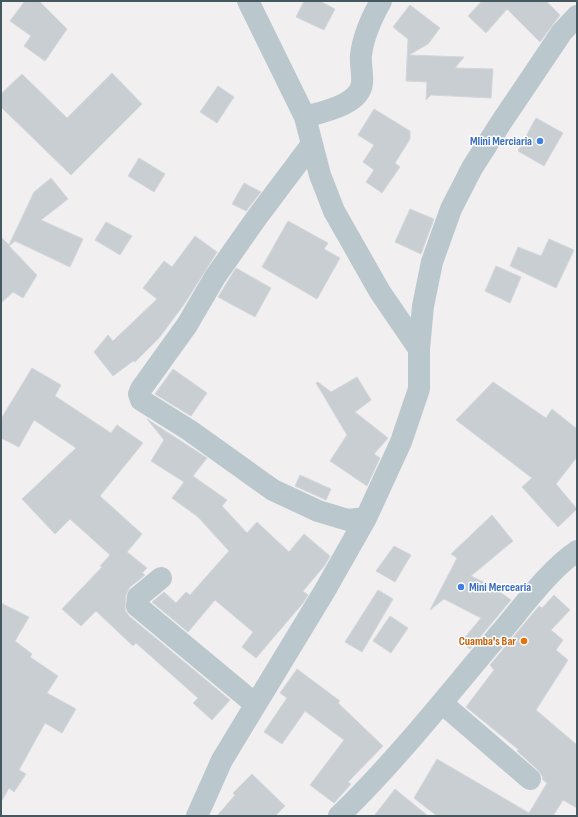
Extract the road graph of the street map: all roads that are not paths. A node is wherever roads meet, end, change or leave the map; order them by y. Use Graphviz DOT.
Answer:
graph roads {
  1 [pos="248,1"];
  2 [pos="381,1"];
  3 [pos="568,1"];
  4 [pos="577,11"];
  5 [pos="577,16"];
  6 [pos="305,117"];
  7 [pos="312,144"];
  8 [pos="419,349"];
  9 [pos="366,518"];
  10 [pos="577,552"];
  11 [pos="162,578"];
  12 [pos="255,704"];
  13 [pos="443,704"];
  14 [pos="530,779"];
  15 [pos="197,816"];
  16 [pos="339,816"];
  1 -- 6 [label="street"];
  2 -- 6 [label="street"];
  3 -- 4 [label="street"];
  5 -- 8 [label="street"];
  6 -- 7 [label="street"];
  7 -- 8 [label="street"];
  7 -- 9 [label="street"];
  8 -- 9 [label="street"];
  9 -- 12 [label="street"];
  10 -- 13 [label="street"];
  11 -- 12 [label="street"];
  12 -- 15 [label="street"];
  13 -- 14 [label="street"];
  13 -- 16 [label="street"];
}
